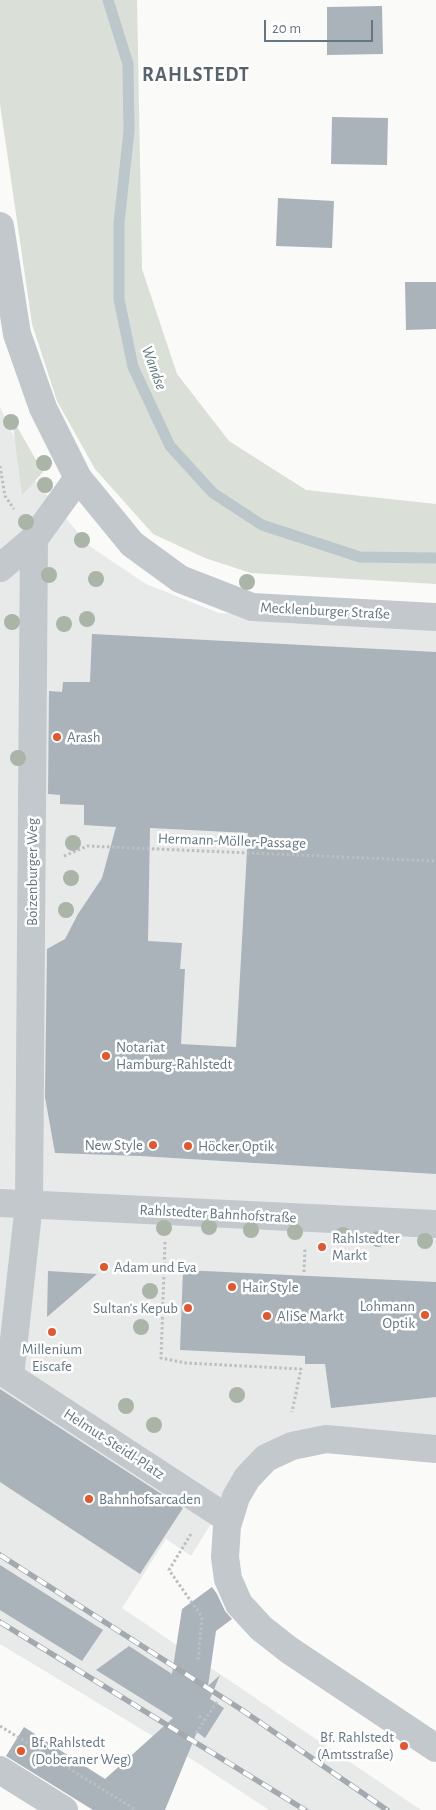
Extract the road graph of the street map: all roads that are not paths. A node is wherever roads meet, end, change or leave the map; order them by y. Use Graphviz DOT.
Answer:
graph roads {
  1 [pos="0,226"];
  2 [pos="78,478"];
  3 [pos="34,539"];
  4 [pos="0,568"];
  5 [pos="436,617"];
  6 [pos="0,1202"];
  7 [pos="29,1204"];
  8 [pos="436,1224"];
  9 [pos="5,1373"];
  10 [pos="436,1448"];
  11 [pos="219,1513"];
  12 [pos="436,1748"];
  13 [pos="0,1770"];
  14 [pos="64,1810"];
  1 -- 2 [label="street, Mecklenburger Straße"];
  2 -- 3 [label="street"];
  2 -- 5 [label="street, Mecklenburger Straße"];
  3 -- 4 [label="street"];
  3 -- 7 [label="street, Boizenburger Weg"];
  6 -- 7 [label="street, Rahlstedter Bahnhofstraße"];
  7 -- 8 [label="street, Rahlstedter Bahnhofstraße"];
  7 -- 9 [label="street, Helmut-Steidl-Platz"];
  9 -- 11 [label="street, Helmut-Steidl-Platz"];
  10 -- 12 [label="street"];
  13 -- 14 [label="street"];
}
